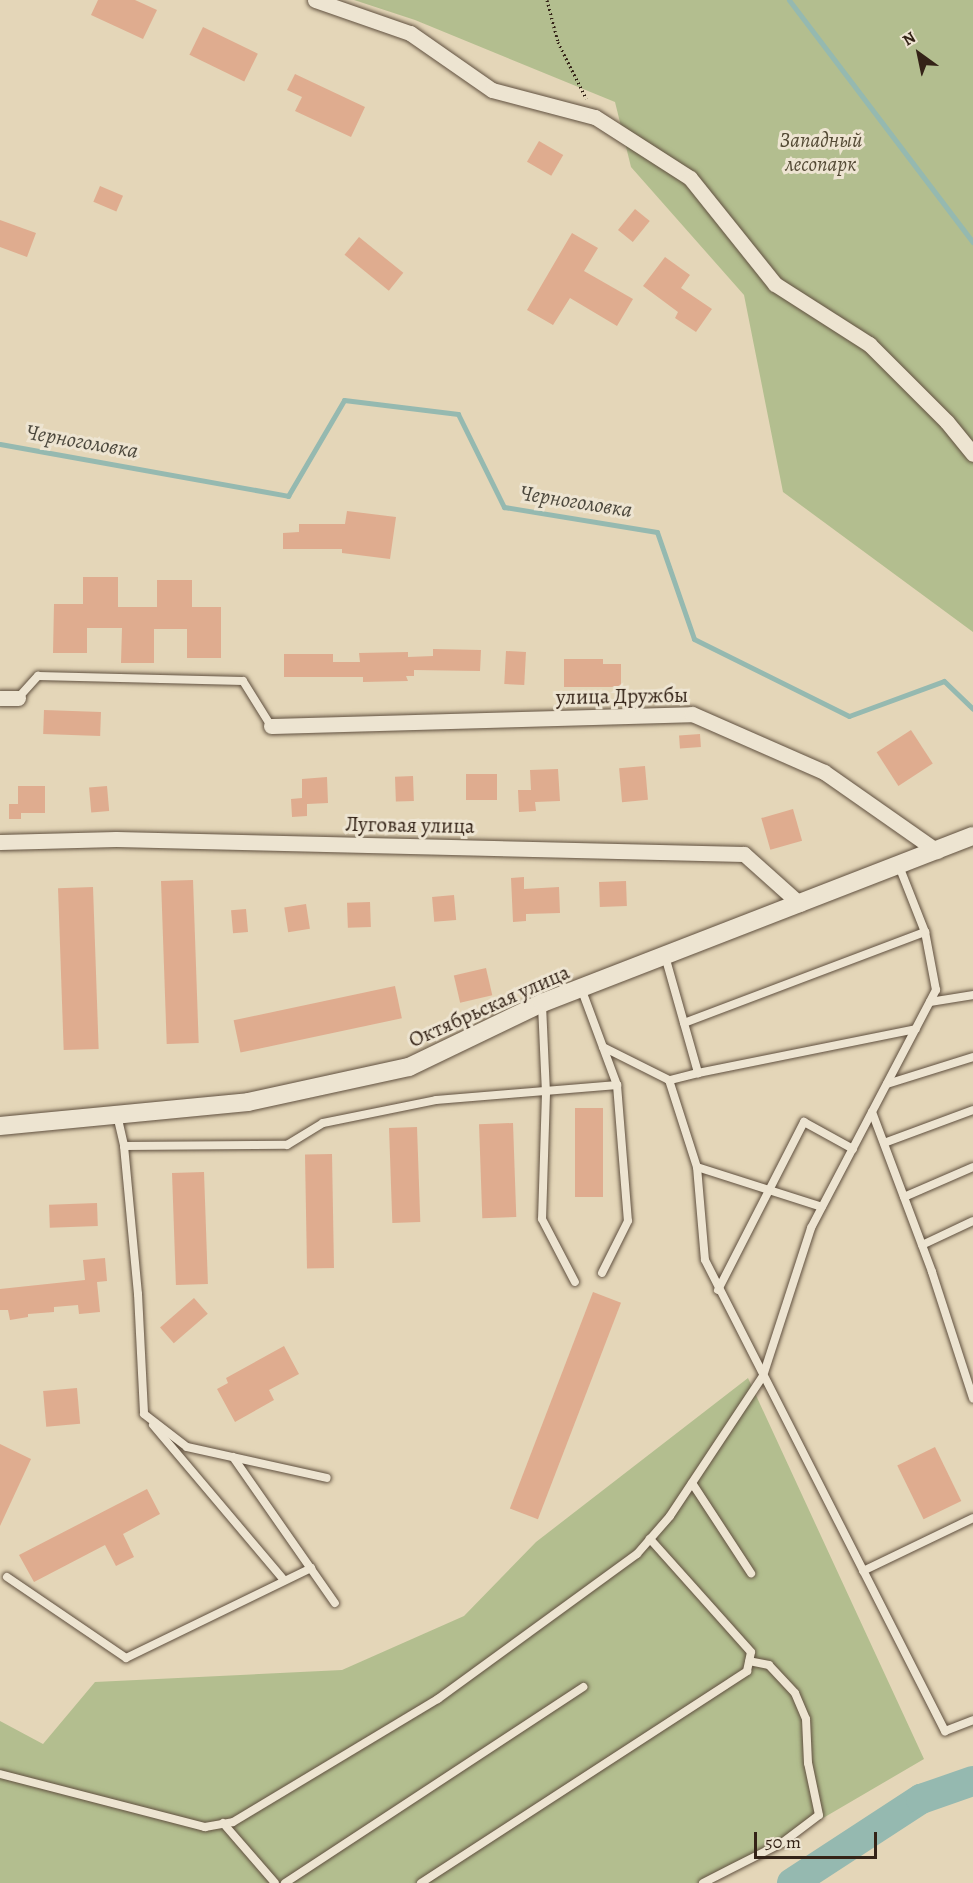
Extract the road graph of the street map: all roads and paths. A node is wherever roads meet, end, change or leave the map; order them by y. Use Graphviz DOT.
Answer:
graph roads {
  1 [pos="315,0"];
  2 [pos="547,0"];
  3 [pos="595,117"];
  4 [pos="973,454"];
  5 [pos="0,698"];
  6 [pos="18,698"];
  7 [pos="271,726"];
  8 [pos="973,836"];
  9 [pos="0,842"];
  10 [pos="937,851"];
  11 [pos="899,866"];
  12 [pos="800,904"];
  13 [pos="925,932"];
  14 [pos="665,956"];
  15 [pos="580,988"];
  16 [pos="973,995"];
  17 [pos="930,1002"];
  18 [pos="542,1003"];
  19 [pos="684,1023"];
  20 [pos="916,1029"];
  21 [pos="603,1047"];
  22 [pos="973,1057"];
  23 [pos="698,1073"];
  24 [pos="669,1080"];
  25 [pos="887,1084"];
  26 [pos="617,1085"];
  27 [pos="546,1093"];
  28 [pos="973,1110"];
  29 [pos="872,1112"];
  30 [pos="117,1115"];
  31 [pos="0,1126"];
  32 [pos="884,1143"];
  33 [pos="124,1146"];
  34 [pos="853,1149"];
  35 [pos="697,1167"];
  36 [pos="973,1167"];
  37 [pos="768,1190"];
  38 [pos="904,1197"];
  39 [pos="822,1207"];
  40 [pos="973,1221"];
  41 [pos="922,1245"];
  42 [pos="602,1273"];
  43 [pos="575,1282"];
  44 [pos="718,1290"];
  45 [pos="763,1376"];
  46 [pos="973,1398"];
  47 [pos="144,1414"];
  48 [pos="233,1457"];
  49 [pos="327,1478"];
  50 [pos="692,1483"];
  51 [pos="973,1518"];
  52 [pos="650,1539"];
  53 [pos="311,1568"];
  54 [pos="863,1571"];
  55 [pos="752,1573"];
  56 [pos="7,1577"];
  57 [pos="284,1580"];
  58 [pos="335,1603"];
  59 [pos="749,1661"];
  60 [pos="583,1687"];
  61 [pos="973,1719"];
  62 [pos="0,1774"];
  63 [pos="223,1823"];
  64 [pos="275,1883"];
  65 [pos="285,1883"];
  66 [pos="421,1883"];
  67 [pos="703,1883"];
  1 -- 3 [label="street"];
  2 -- 3 [label="path"];
  3 -- 4 [label="street"];
  5 -- 6 [label="street"];
  6 -- 7 [label="lane"];
  7 -- 10 [label="street, улица Дружбы"];
  8 -- 10 [label="street, Октябрьская улица"];
  9 -- 12 [label="street, Луговая улица"];
  10 -- 11 [label="street, Октябрьская улица"];
  11 -- 12 [label="street, Октябрьская улица"];
  11 -- 13 [label="lane"];
  12 -- 14 [label="street, Октябрьская улица"];
  13 -- 17 [label="lane"];
  13 -- 19 [label="lane"];
  14 -- 15 [label="street, Октябрьская улица"];
  14 -- 19 [label="lane"];
  15 -- 18 [label="street, Октябрьская улица"];
  15 -- 21 [label="lane"];
  16 -- 17 [label="lane"];
  17 -- 20 [label="lane"];
  18 -- 27 [label="lane"];
  18 -- 30 [label="street, Октябрьская улица"];
  19 -- 23 [label="lane"];
  20 -- 23 [label="lane"];
  20 -- 25 [label="lane"];
  21 -- 24 [label="lane"];
  21 -- 26 [label="lane"];
  22 -- 25 [label="lane"];
  23 -- 24 [label="lane"];
  24 -- 35 [label="lane"];
  25 -- 29 [label="lane"];
  26 -- 27 [label="lane"];
  26 -- 42 [label="lane"];
  27 -- 33 [label="lane"];
  27 -- 43 [label="lane"];
  28 -- 32 [label="lane"];
  29 -- 32 [label="lane"];
  29 -- 34 [label="lane"];
  30 -- 31 [label="street, Октябрьская улица"];
  30 -- 33 [label="lane"];
  32 -- 38 [label="lane"];
  33 -- 47 [label="lane"];
  34 -- 37 [label="lane"];
  34 -- 39 [label="lane"];
  35 -- 37 [label="lane"];
  35 -- 44 [label="lane"];
  36 -- 38 [label="lane"];
  37 -- 39 [label="lane"];
  37 -- 44 [label="lane"];
  38 -- 41 [label="lane"];
  39 -- 45 [label="lane"];
  40 -- 41 [label="lane"];
  41 -- 46 [label="lane"];
  44 -- 45 [label="lane"];
  45 -- 50 [label="lane"];
  45 -- 54 [label="lane"];
  47 -- 48 [label="lane"];
  47 -- 57 [label="lane"];
  48 -- 49 [label="lane"];
  48 -- 53 [label="lane"];
  50 -- 52 [label="lane"];
  50 -- 55 [label="lane"];
  51 -- 54 [label="lane"];
  52 -- 59 [label="lane"];
  52 -- 63 [label="lane"];
  53 -- 57 [label="lane"];
  53 -- 58 [label="lane"];
  54 -- 61 [label="lane"];
  56 -- 57 [label="lane"];
  59 -- 66 [label="lane"];
  59 -- 67 [label="lane"];
  60 -- 65 [label="lane"];
  62 -- 63 [label="lane"];
  63 -- 64 [label="lane"];
}
